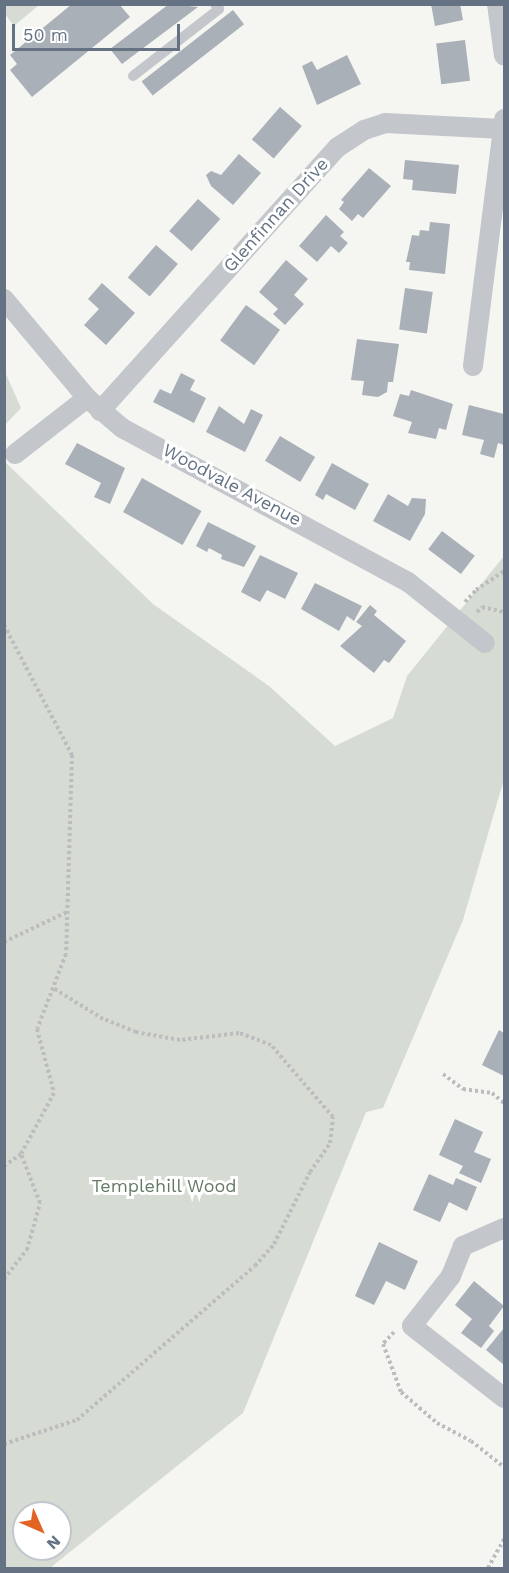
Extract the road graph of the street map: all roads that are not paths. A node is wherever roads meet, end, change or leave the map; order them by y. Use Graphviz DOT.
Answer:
graph roads {
  1 [pos="215,4"];
  2 [pos="497,4"];
  3 [pos="504,56"];
  4 [pos="133,76"];
  5 [pos="504,124"];
  6 [pos="4,299"];
  7 [pos="473,366"];
  8 [pos="94,405"];
  9 [pos="15,454"];
  10 [pos="485,643"];
  11 [pos="504,1228"];
  12 [pos="504,1398"];
  1 -- 4 [label="lane"];
  2 -- 3 [label="street"];
  5 -- 7 [label="street"];
  5 -- 8 [label="street, Glenfinnan Drive"];
  6 -- 8 [label="street, Woodvale Avenue"];
  8 -- 9 [label="street, Glenfinnan Drive"];
  8 -- 10 [label="street, Woodvale Avenue"];
  11 -- 12 [label="street"];
}
